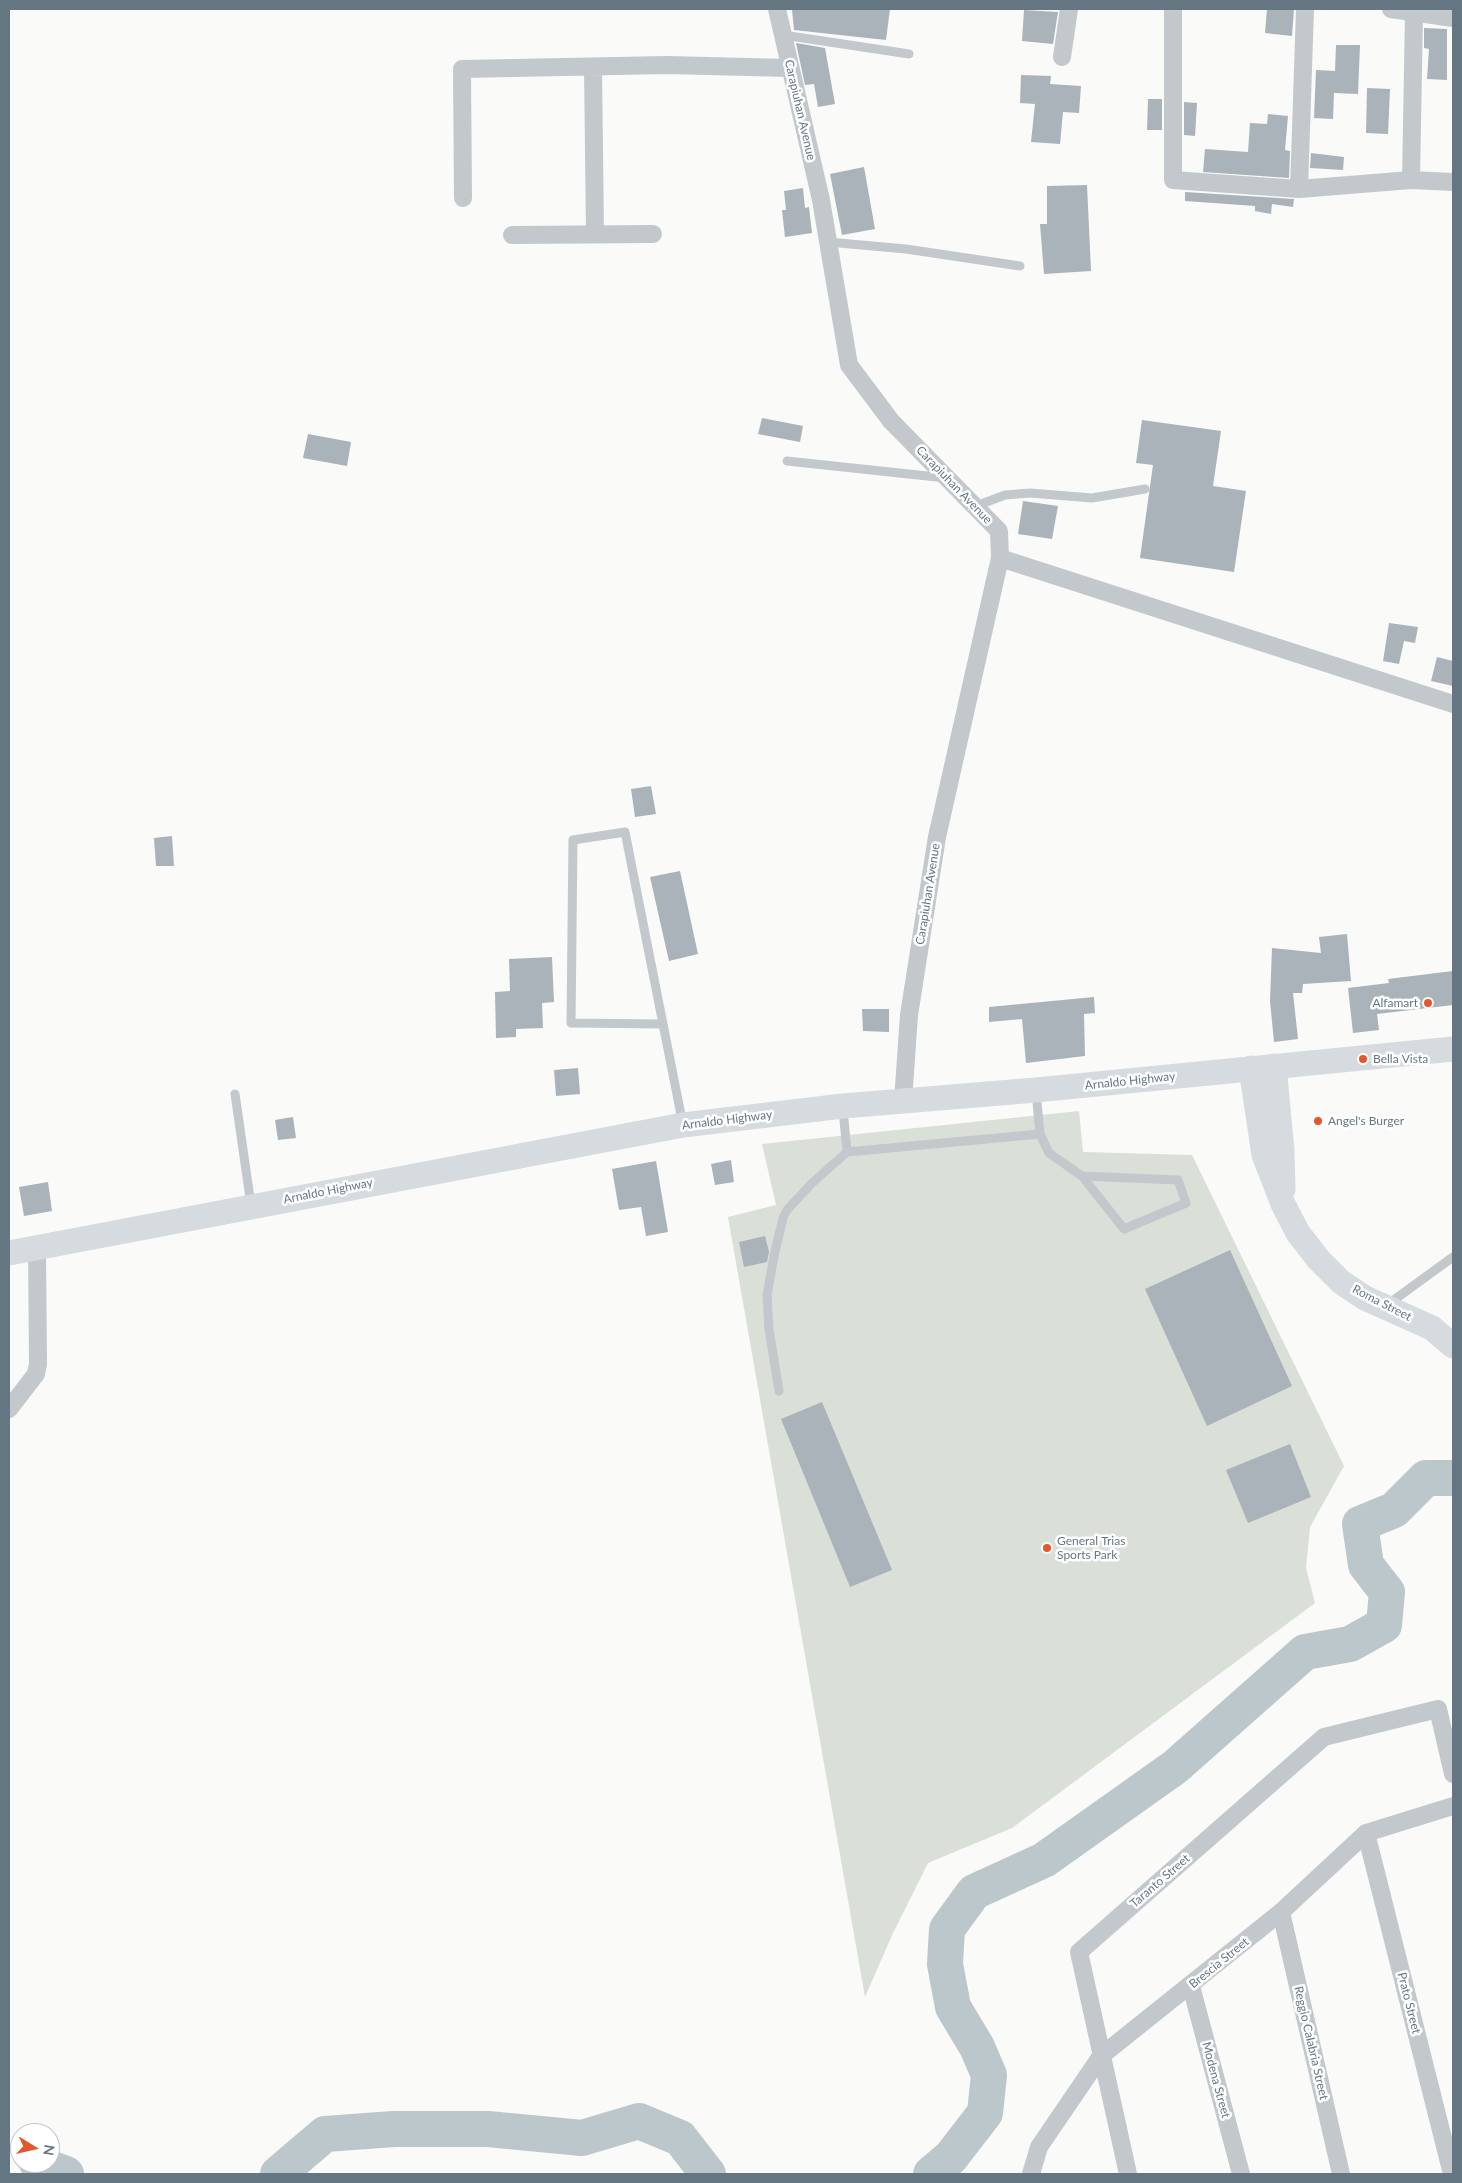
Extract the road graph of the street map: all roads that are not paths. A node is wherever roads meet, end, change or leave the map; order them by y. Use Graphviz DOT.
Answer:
graph roads {
  1 [pos="777,9"];
  2 [pos="1069,9"];
  3 [pos="1173,9"];
  4 [pos="1305,9"];
  5 [pos="1391,9"];
  6 [pos="1414,12"];
  7 [pos="1453,18"];
  8 [pos="783,35"];
  9 [pos="909,54"];
  10 [pos="1062,58"];
  11 [pos="593,67"];
  12 [pos="790,68"];
  13 [pos="1411,180"];
  14 [pos="1453,182"];
  15 [pos="1299,189"];
  16 [pos="463,198"];
  17 [pos="595,234"];
  18 [pos="653,234"];
  19 [pos="512,236"];
  20 [pos="828,242"];
  21 [pos="1020,266"];
  22 [pos="787,461"];
  23 [pos="948,478"];
  24 [pos="1145,489"];
  25 [pos="976,506"];
  26 [pos="1000,558"];
  27 [pos="1453,704"];
  28 [pos="663,1024"];
  29 [pos="1453,1048"];
  30 [pos="1263,1067"];
  31 [pos="1036,1090"];
  32 [pos="235,1094"];
  33 [pos="904,1101"];
  34 [pos="843,1106"];
  35 [pos="683,1125"];
  36 [pos="1040,1134"];
  37 [pos="847,1152"];
  38 [pos="1082,1176"];
  39 [pos="251,1206"];
  40 [pos="37,1247"];
  41 [pos="9,1254"];
  42 [pos="1453,1256"];
  43 [pos="1384,1306"];
  44 [pos="1453,1346"];
  45 [pos="778,1391"];
  46 [pos="9,1409"];
  47 [pos="1453,1774"];
  48 [pos="1453,1806"];
  49 [pos="1366,1833"];
  50 [pos="1281,1912"];
  51 [pos="1191,1986"];
  52 [pos="1101,2056"];
  53 [pos="1030,2174"];
  54 [pos="1128,2174"];
  55 [pos="1241,2174"];
  56 [pos="1342,2174"];
  57 [pos="1452,2174"];
  1 -- 8 [label="street, Carapiuhan Avenue"];
  2 -- 10 [label="street"];
  3 -- 15 [label="street"];
  4 -- 15 [label="street"];
  5 -- 6 [label="street"];
  6 -- 7 [label="street"];
  6 -- 13 [label="street"];
  8 -- 9 [label="lane"];
  8 -- 12 [label="street, Carapiuhan Avenue"];
  11 -- 12 [label="street"];
  11 -- 16 [label="street"];
  11 -- 17 [label="street"];
  12 -- 20 [label="street, Carapiuhan Avenue"];
  13 -- 14 [label="street"];
  13 -- 15 [label="street"];
  17 -- 18 [label="street"];
  17 -- 19 [label="street"];
  20 -- 21 [label="lane"];
  20 -- 23 [label="street, Carapiuhan Avenue"];
  22 -- 23 [label="lane"];
  23 -- 25 [label="street, Carapiuhan Avenue"];
  24 -- 25 [label="lane"];
  25 -- 26 [label="street, Carapiuhan Avenue"];
  26 -- 27 [label="street"];
  26 -- 33 [label="street, Carapiuhan Avenue"];
  28 -- 28 [label="lane"];
  28 -- 35 [label="lane"];
  29 -- 30 [label="main road, Arnaldo Highway"];
  30 -- 31 [label="main road, Arnaldo Highway"];
  30 -- 43 [label="main road, Roma Street"];
  31 -- 33 [label="main road, Arnaldo Highway"];
  31 -- 36 [label="lane"];
  32 -- 39 [label="lane"];
  33 -- 34 [label="main road, Arnaldo Highway"];
  34 -- 35 [label="main road, Arnaldo Highway"];
  34 -- 37 [label="lane"];
  35 -- 39 [label="main road, Arnaldo Highway"];
  36 -- 37 [label="lane"];
  36 -- 38 [label="lane"];
  37 -- 45 [label="lane"];
  38 -- 38 [label="lane"];
  39 -- 40 [label="main road, Arnaldo Highway"];
  40 -- 41 [label="main road, Arnaldo Highway"];
  40 -- 46 [label="street"];
  42 -- 43 [label="lane"];
  43 -- 44 [label="main road, Roma Street"];
  47 -- 52 [label="street, Taranto Street"];
  48 -- 49 [label="street, Brescia Street"];
  49 -- 50 [label="street, Brescia Street"];
  49 -- 57 [label="street, Prato Street"];
  50 -- 51 [label="street, Brescia Street"];
  50 -- 56 [label="street, Reggio Calabria Street"];
  51 -- 52 [label="street, Brescia Street"];
  51 -- 55 [label="street, Modena Street"];
  52 -- 53 [label="street, Brescia Street"];
  52 -- 54 [label="street, Taranto Street"];
}
